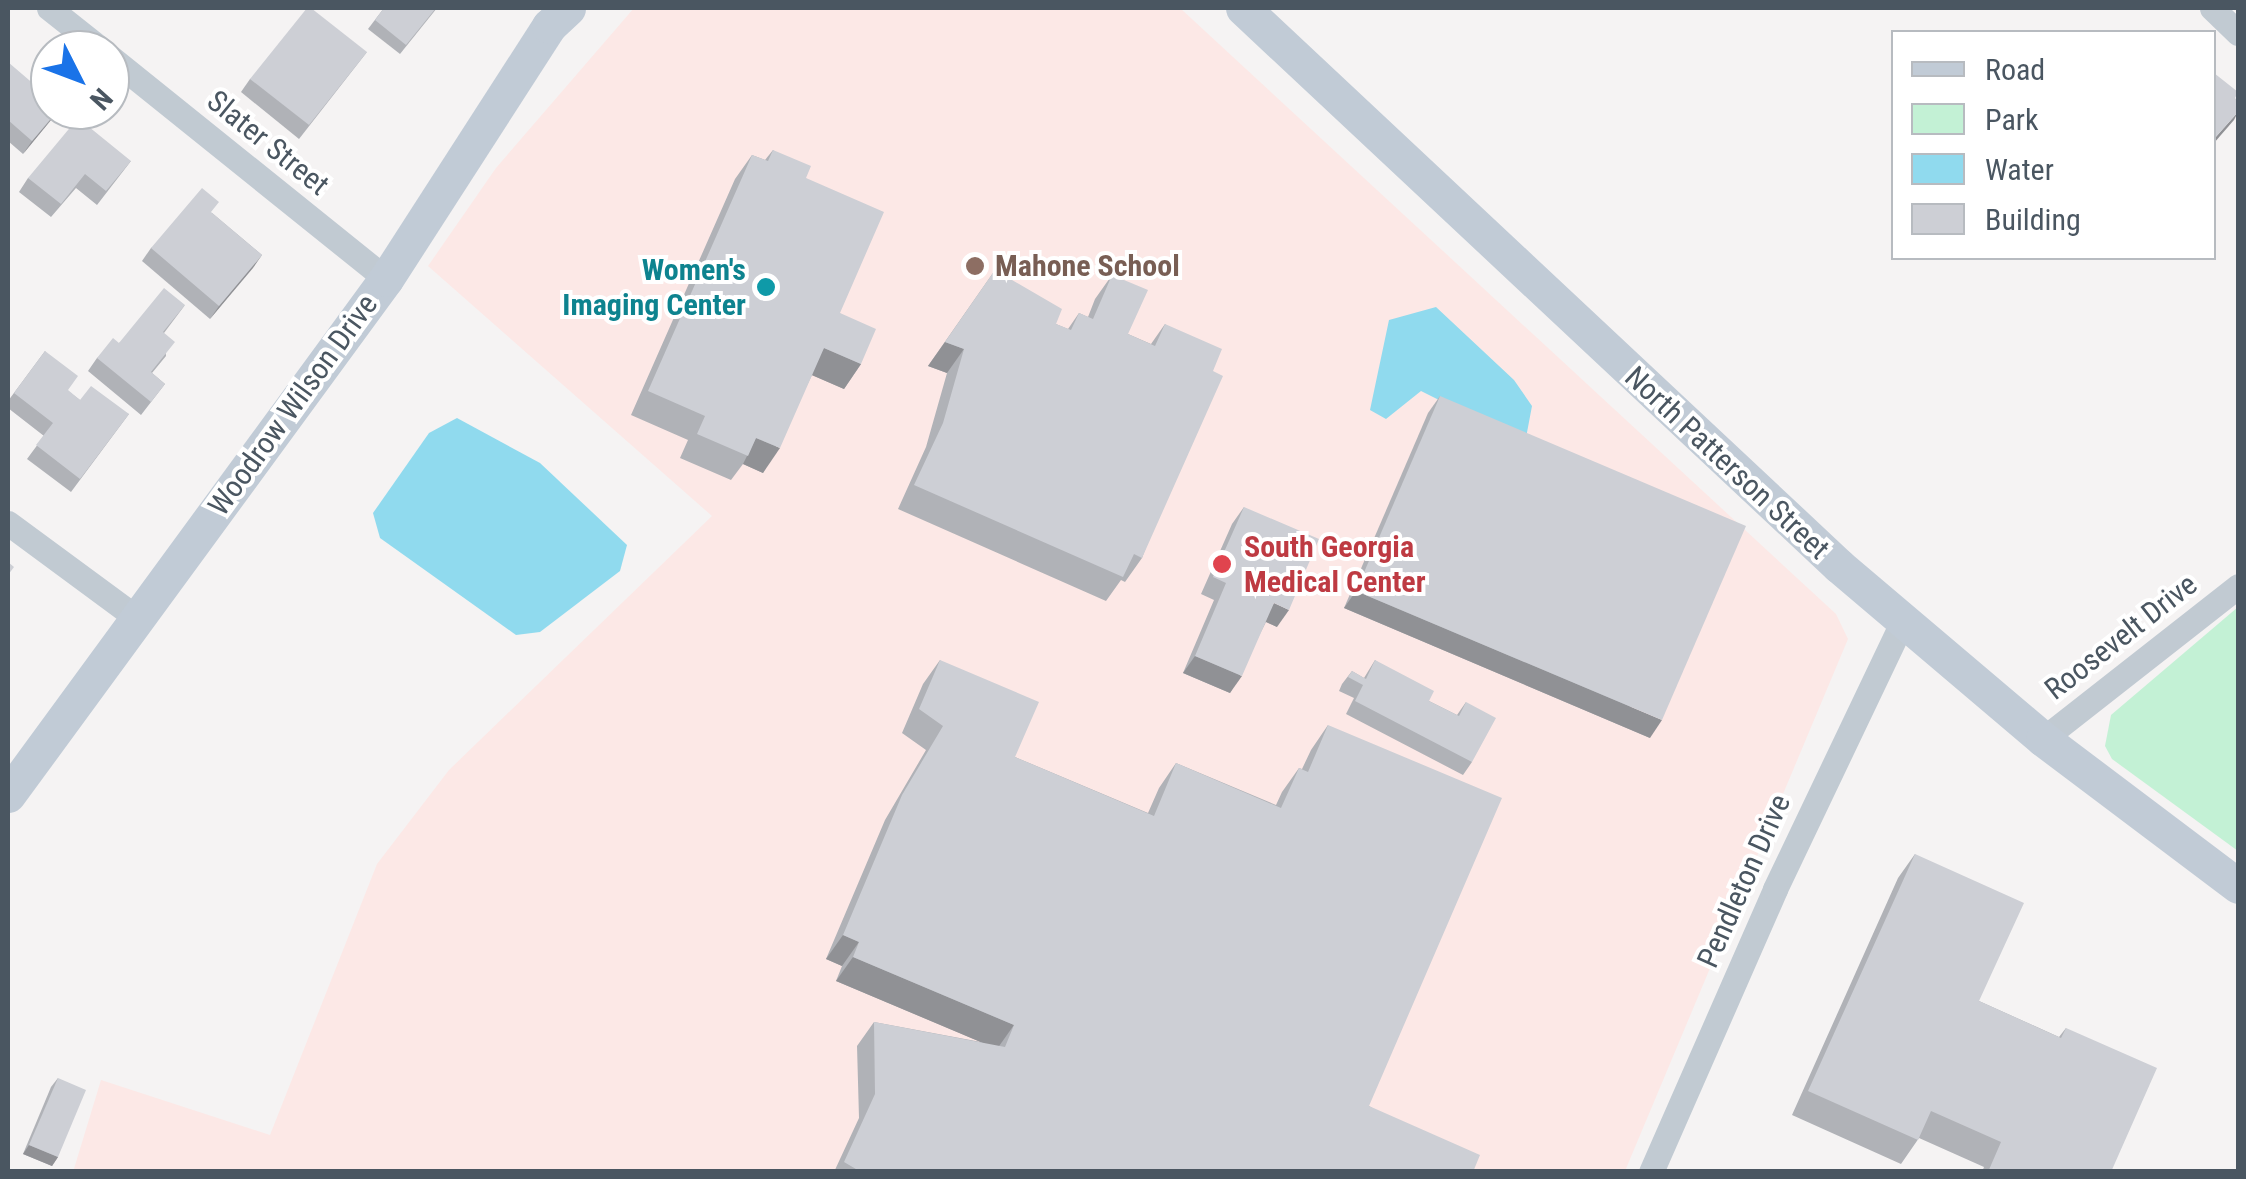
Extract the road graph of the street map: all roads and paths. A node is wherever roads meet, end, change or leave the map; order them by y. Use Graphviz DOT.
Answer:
graph roads {
  1 [pos="49,8"];
  2 [pos="568,8"];
  3 [pos="1243,8"];
  4 [pos="2212,8"];
  5 [pos="77,30"];
  6 [pos="2238,33"];
  7 [pos="130,73"];
  8 [pos="386,279"];
  9 [pos="8,523"];
  10 [pos="2238,586"];
  11 [pos="138,619"];
  12 [pos="1903,621"];
  13 [pos="2044,739"];
  14 [pos="8,795"];
  15 [pos="2238,886"];
  16 [pos="1651,1172"];
  1 -- 5 [label="street"];
  2 -- 8 [label="main road, Woodrow Wilson Drive"];
  3 -- 12 [label="main road, North Patterson Street"];
  4 -- 6 [label="street"];
  7 -- 8 [label="street, Slater Street"];
  8 -- 11 [label="main road, Woodrow Wilson Drive"];
  9 -- 11 [label="street"];
  10 -- 13 [label="street, Roosevelt Drive"];
  11 -- 14 [label="main road, Woodrow Wilson Drive"];
  12 -- 13 [label="main road, North Patterson Street"];
  12 -- 16 [label="street, Pendleton Drive"];
  13 -- 15 [label="main road, North Patterson Street"];
}
